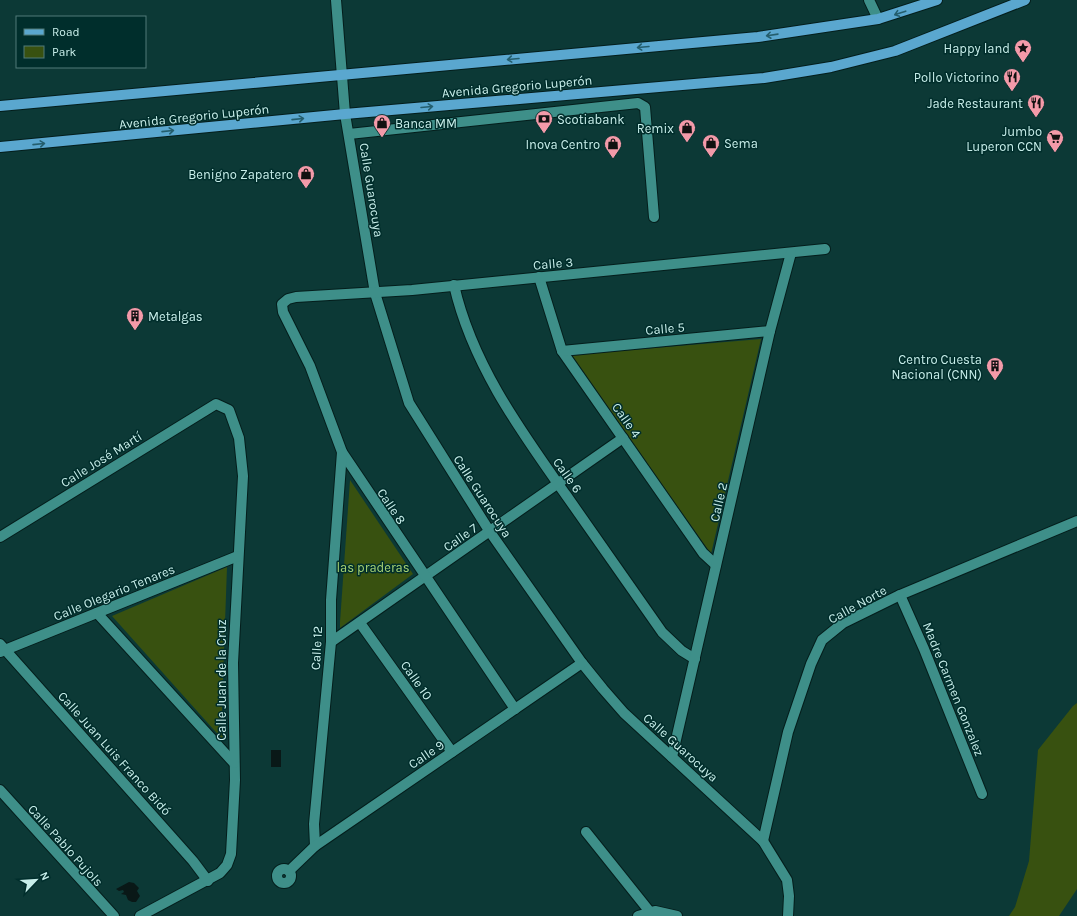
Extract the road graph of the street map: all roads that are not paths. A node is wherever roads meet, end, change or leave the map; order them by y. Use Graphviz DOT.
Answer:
graph roads {
  1 [pos="336,0"];
  2 [pos="869,0"];
  3 [pos="937,0"];
  4 [pos="1025,0"];
  5 [pos="878,19"];
  6 [pos="341,74"];
  7 [pos="0,106"];
  8 [pos="346,114"];
  9 [pos="349,134"];
  10 [pos="0,147"];
  11 [pos="654,217"];
  12 [pos="825,249"];
  13 [pos="791,253"];
  14 [pos="539,277"];
  15 [pos="454,285"];
  16 [pos="375,293"];
  17 [pos="284,301"];
  18 [pos="770,331"];
  19 [pos="562,351"];
  20 [pos="216,404"];
  21 [pos="623,438"];
  22 [pos="342,452"];
  23 [pos="557,483"];
  24 [pos="1077,521"];
  25 [pos="490,532"];
  26 [pos="0,537"];
  27 [pos="238,556"];
  28 [pos="716,565"];
  29 [pos="426,576"];
  30 [pos="900,595"];
  31 [pos="97,613"];
  32 [pos="360,623"];
  33 [pos="331,642"];
  34 [pos="2,649"];
  35 [pos="695,659"];
  36 [pos="582,663"];
  37 [pos="515,709"];
  38 [pos="452,752"];
  39 [pos="672,756"];
  40 [pos="234,763"];
  41 [pos="0,790"];
  42 [pos="982,794"];
  43 [pos="586,832"];
  44 [pos="763,840"];
  45 [pos="315,846"];
  46 [pos="289,871"];
  47 [pos="208,881"];
  48 [pos="650,912"];
  49 [pos="114,916"];
  50 [pos="140,916"];
  51 [pos="638,916"];
  52 [pos="677,916"];
  53 [pos="788,916"];
  1 -- 6 [label="street, Calle Guarocuya"];
  2 -- 5 [label="street"];
  3 -- 5 [label="main road, Avenida Gregorio Luperón, one-way"];
  8 -- 4 [label="main road, Avenida Gregorio Luperón, one-way"];
  5 -- 6 [label="main road, Avenida Gregorio Luperón, one-way"];
  6 -- 7 [label="main road, Avenida Gregorio Luperón"];
  6 -- 8 [label="street, Calle Guarocuya"];
  8 -- 9 [label="street, Calle Guarocuya"];
  10 -- 8 [label="main road, Avenida Gregorio Luperón, one-way"];
  9 -- 11 [label="street"];
  9 -- 16 [label="street, Calle Guarocuya"];
  12 -- 13 [label="street, Calle 3"];
  13 -- 14 [label="street, Calle 3"];
  13 -- 18 [label="street, Calle 2"];
  14 -- 15 [label="street, Calle 3"];
  14 -- 19 [label="street, Calle 4"];
  15 -- 16 [label="street, Calle 3"];
  15 -- 23 [label="street, Calle 6"];
  16 -- 17 [label="street, Calle 3"];
  16 -- 25 [label="street, Calle Guarocuya"];
  17 -- 22 [label="street, Calle 8"];
  18 -- 19 [label="street, Calle 5"];
  18 -- 28 [label="street, Calle 2"];
  19 -- 21 [label="street, Calle 4"];
  20 -- 26 [label="street, Calle José Martí"];
  20 -- 27 [label="street, Calle Juan de la Cruz"];
  21 -- 23 [label="street, Calle 7"];
  21 -- 28 [label="street, Calle 4"];
  22 -- 29 [label="street, Calle 8"];
  22 -- 33 [label="street, Calle 12"];
  23 -- 25 [label="street, Calle 7"];
  23 -- 35 [label="street, Calle 6"];
  24 -- 30 [label="street, Calle Norte"];
  25 -- 29 [label="street, Calle 7"];
  25 -- 36 [label="street, Calle Guarocuya"];
  27 -- 31 [label="street, Calle Olegario Tenares"];
  27 -- 40 [label="street, Calle Juan de la Cruz"];
  28 -- 35 [label="street, Calle 2"];
  29 -- 32 [label="street, Calle 7"];
  29 -- 37 [label="street, Calle 8"];
  30 -- 42 [label="street, Madre Carmen Gonzalez"];
  30 -- 44 [label="street, Calle Norte"];
  31 -- 34 [label="street, Calle Olegario Tenares"];
  31 -- 40 [label="street"];
  32 -- 33 [label="street, Calle 7"];
  32 -- 38 [label="street, Calle 10"];
  33 -- 45 [label="street, Calle 12"];
  34 -- 47 [label="street, Calle Juan Luis Franco Bidó"];
  35 -- 39 [label="street, Calle 2"];
  36 -- 37 [label="street, Calle 9"];
  36 -- 39 [label="street, Calle Guarocuya"];
  37 -- 38 [label="street, Calle 9"];
  38 -- 45 [label="street, Calle 9"];
  39 -- 44 [label="street, Calle Guarocuya"];
  40 -- 47 [label="street, Calle Juan de la Cruz"];
  41 -- 49 [label="street, Calle Pablo Pujols"];
  43 -- 48 [label="street"];
  44 -- 53 [label="street, Calle Guarocuya"];
  45 -- 46 [label="street, Calle 9"];
  47 -- 50 [label="street, Calle Juan de la Cruz"];
  48 -- 51 [label="street"];
  48 -- 52 [label="street"];
}
